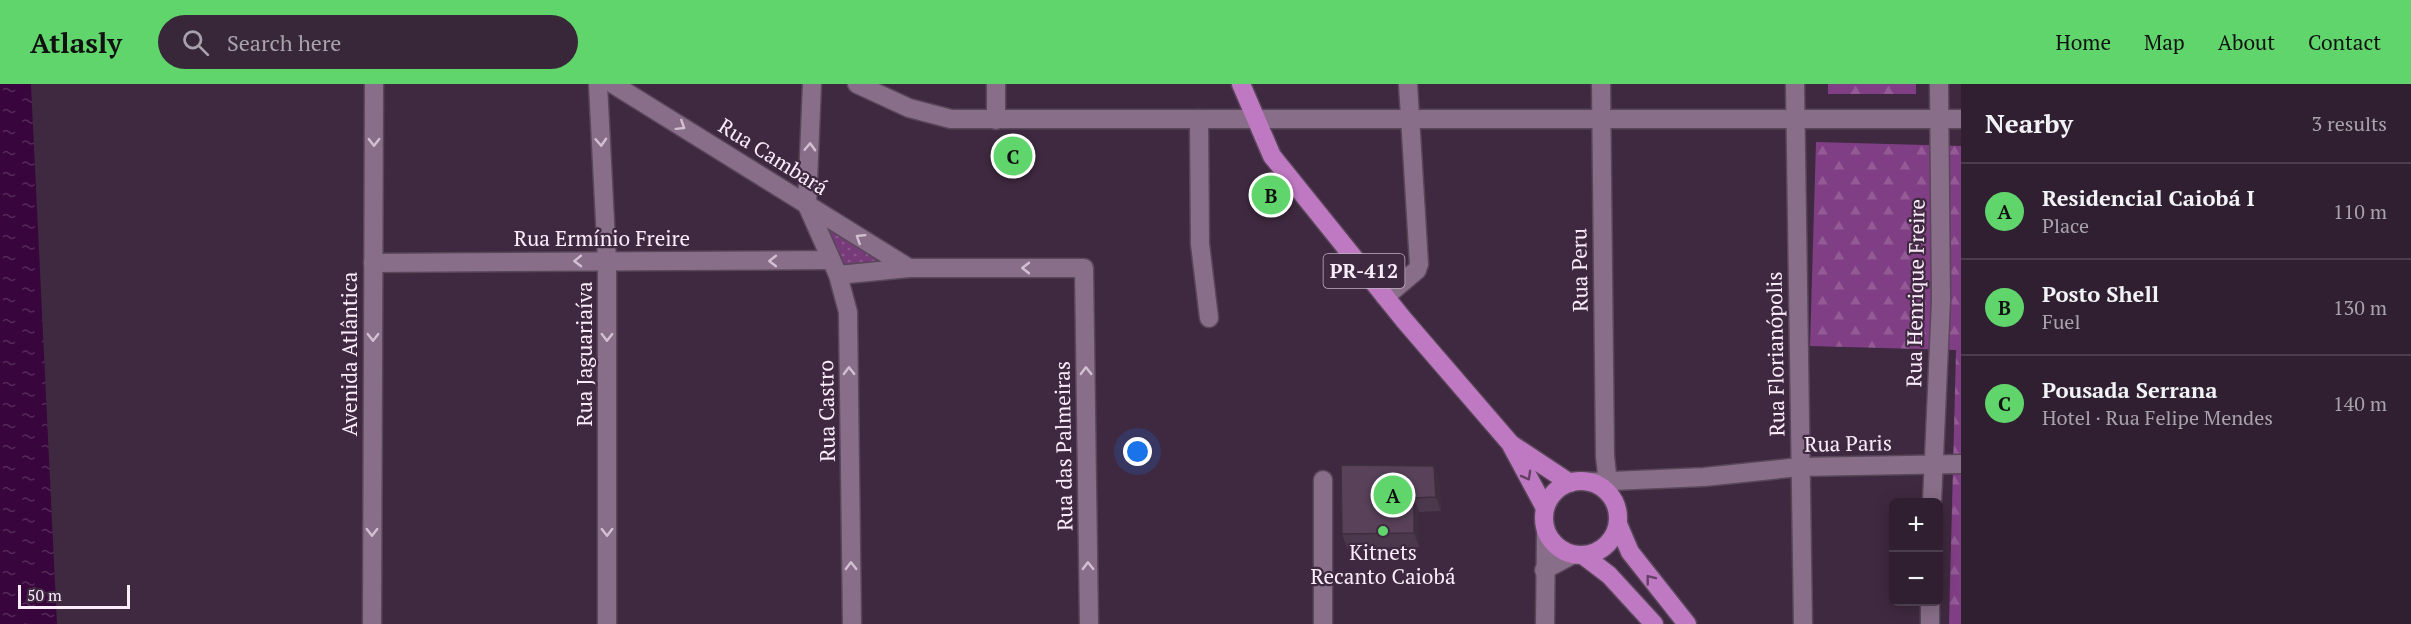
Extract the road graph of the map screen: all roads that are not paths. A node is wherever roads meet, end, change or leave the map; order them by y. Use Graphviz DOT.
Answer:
graph roads {
  1 [pos="374,84"];
  2 [pos="598,84"];
  3 [pos="613,84"];
  4 [pos="812,84"];
  5 [pos="857,84"];
  6 [pos="996,84"];
  7 [pos="1241,84"];
  8 [pos="1408,84"];
  9 [pos="1601,84"];
  10 [pos="1795,84"];
  11 [pos="1939,84"];
  12 [pos="1941,118"];
  13 [pos="1199,119"];
  14 [pos="1256,119"];
  15 [pos="1409,119"];
  16 [pos="1961,119"];
  17 [pos="996,120"];
  18 [pos="1796,120"];
  19 [pos="1601,121"];
  20 [pos="807,205"];
  21 [pos="607,261"];
  22 [pos="373,263"];
  23 [pos="835,268"];
  24 [pos="909,268"];
  25 [pos="1084,268"];
  26 [pos="1385,297"];
  27 [pos="1209,318"];
  28 [pos="1510,443"];
  29 [pos="1961,464"];
  30 [pos="1932,465"];
  31 [pos="1800,467"];
  32 [pos="1323,480"];
  33 [pos="1595,486"];
  34 [pos="1932,498"];
  35 [pos="1545,508"];
  36 [pos="1618,524"];
  37 [pos="1546,532"];
  38 [pos="1578,555"];
  39 [pos="1544,570"];
  40 [pos="1930,606"];
  41 [pos="372,624"];
  42 [pos="607,624"];
  43 [pos="852,624"];
  44 [pos="1089,624"];
  45 [pos="1323,624"];
  46 [pos="1545,624"];
  47 [pos="1654,624"];
  48 [pos="1687,624"];
  49 [pos="1803,624"];
  50 [pos="1930,624"];
  1 -- 22 [label="street, Avenida Atlântica, one-way"];
  2 -- 21 [label="street, Rua Jaguariaíva, one-way"];
  3 -- 20 [label="street, Rua Cambará, one-way"];
  20 -- 4 [label="street, one-way"];
  5 -- 17 [label="street"];
  6 -- 17 [label="street"];
  7 -- 14 [label="main road, PR-412"];
  8 -- 15 [label="street"];
  9 -- 19 [label="street, Rua Peru"];
  10 -- 18 [label="street, Rua Florianópolis"];
  11 -- 12 [label="street, Rua Henrique Freire"];
  12 -- 16 [label="street"];
  12 -- 18 [label="street"];
  12 -- 30 [label="street, Rua Henrique Freire"];
  13 -- 14 [label="street"];
  13 -- 17 [label="street"];
  13 -- 27 [label="street"];
  14 -- 15 [label="street"];
  14 -- 26 [label="main road, PR-412"];
  15 -- 19 [label="street"];
  15 -- 26 [label="street"];
  18 -- 19 [label="street"];
  18 -- 31 [label="street, Rua Florianópolis"];
  19 -- 33 [label="street, Rua Peru"];
  20 -- 23 [label="street, Rua Castro"];
  24 -- 20 [label="street, Rua Cambará, one-way"];
  21 -- 22 [label="street, Rua Ermínio Freire, one-way"];
  23 -- 21 [label="street, Rua Ermínio Freire, one-way"];
  21 -- 42 [label="street, Rua Jaguariaíva, one-way"];
  22 -- 41 [label="street, Avenida Atlântica, one-way"];
  23 -- 24 [label="street, Rua Ermínio Freire"];
  43 -- 23 [label="street, Rua Castro, one-way"];
  25 -- 24 [label="street, Rua Ermínio Freire, one-way"];
  44 -- 25 [label="street, Rua das Palmeiras, one-way"];
  26 -- 28 [label="main road, PR-412"];
  28 -- 33 [label="main road, PR-412"];
  28 -- 35 [label="main road, PR-412, one-way"];
  29 -- 30 [label="street, Rua Paris"];
  30 -- 31 [label="street, Rua Paris"];
  30 -- 34 [label="street, Rua Henrique Freire"];
  31 -- 33 [label="street, Rua Paris"];
  31 -- 49 [label="street, Rua Florianópolis"];
  32 -- 45 [label="street"];
  33 -- 35 [label="main road"];
  33 -- 36 [label="main road"];
  35 -- 37 [label="main road, PR-412"];
  36 -- 38 [label="main road"];
  48 -- 36 [label="main road, one-way"];
  37 -- 38 [label="main road"];
  37 -- 39 [label="street"];
  38 -- 39 [label="street"];
  38 -- 47 [label="main road"];
  39 -- 46 [label="street"];
  40 -- 50 [label="street"];
}
